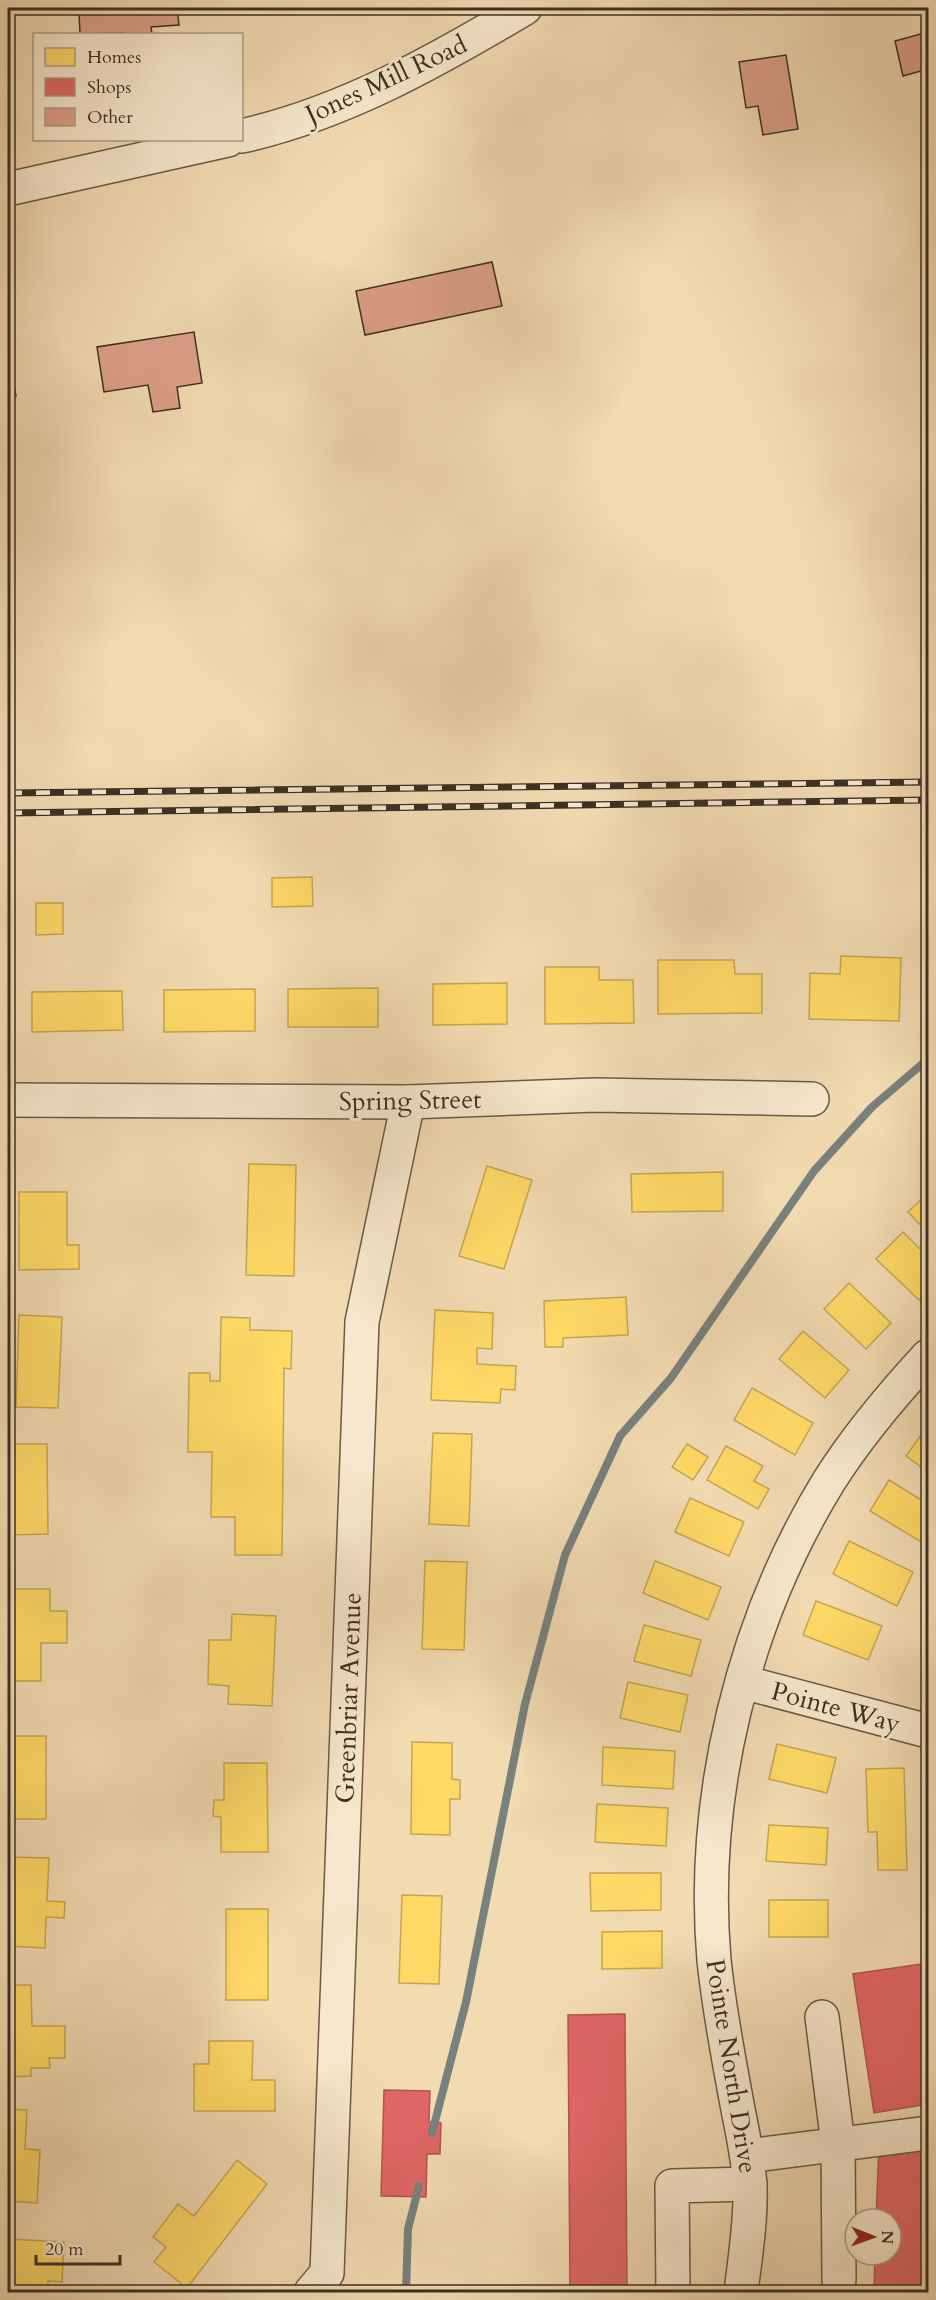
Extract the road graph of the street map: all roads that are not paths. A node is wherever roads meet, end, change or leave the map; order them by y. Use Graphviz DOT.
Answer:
graph roads {
  1 [pos="525,8"];
  2 [pos="243,136"];
  3 [pos="224,141"];
  4 [pos="8,189"];
  5 [pos="813,1099"];
  6 [pos="8,1100"];
  7 [pos="408,1102"];
  8 [pos="928,1356"];
  9 [pos="743,1682"];
  10 [pos="928,1731"];
  11 [pos="822,2017"];
  12 [pos="928,2133"];
  13 [pos="838,2144"];
  14 [pos="748,2170"];
  15 [pos="839,2280"];
  16 [pos="311,2292"];
  17 [pos="673,2292"];
  18 [pos="741,2292"];
  1 -- 2 [label="street, Jones Mill Road"];
  3 -- 4 [label="street"];
  5 -- 7 [label="street, Spring Street"];
  6 -- 7 [label="street, Spring Street"];
  7 -- 16 [label="street, Greenbriar Avenue"];
  8 -- 9 [label="street, Pointe North Drive"];
  9 -- 10 [label="street, Pointe Way"];
  9 -- 14 [label="street, Pointe North Drive"];
  11 -- 13 [label="street"];
  12 -- 13 [label="street"];
  13 -- 14 [label="street"];
  13 -- 15 [label="street"];
  14 -- 17 [label="street"];
  14 -- 18 [label="street, Pointe North Drive"];
}
